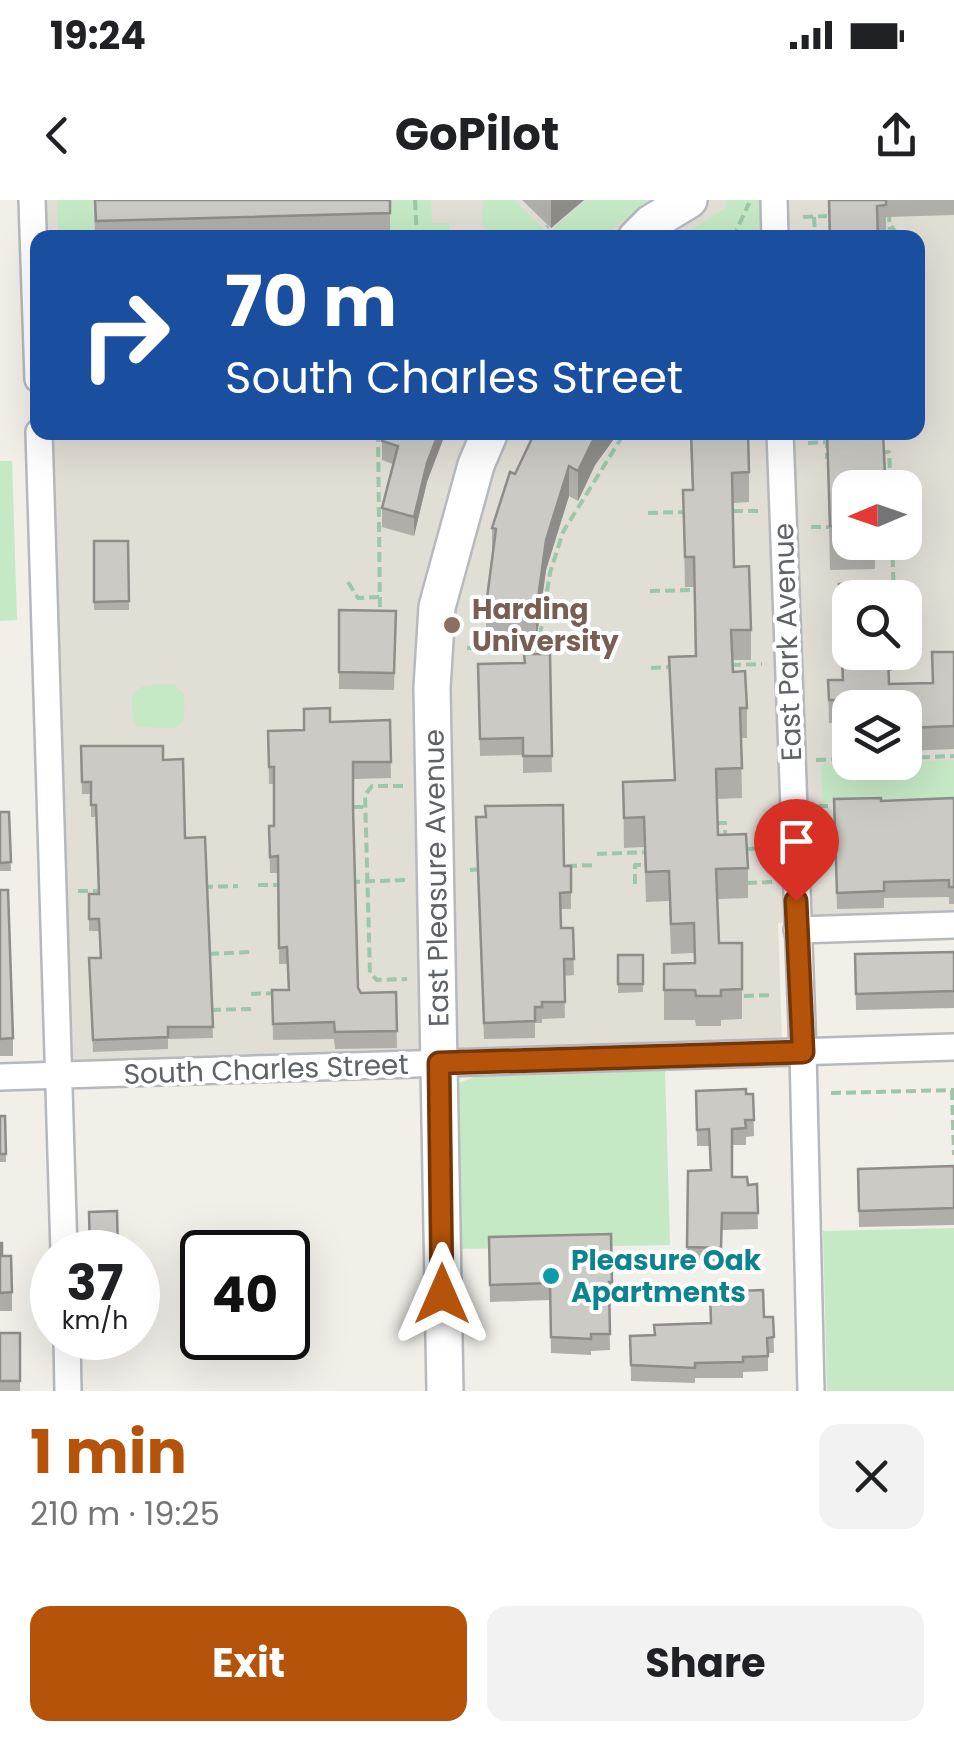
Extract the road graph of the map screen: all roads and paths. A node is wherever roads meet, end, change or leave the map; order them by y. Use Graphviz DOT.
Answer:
graph roads {
  1 [pos="32,200"];
  2 [pos="690,200"];
  3 [pos="888,200"];
  4 [pos="414,201"];
  5 [pos="761,201"];
  6 [pos="814,216"];
  7 [pos="827,216"];
  8 [pos="803,217"];
  9 [pos="889,223"];
  10 [pos="548,226"];
  11 [pos="33,230"];
  12 [pos="416,230"];
  13 [pos="544,230"];
  14 [pos="643,230"];
  15 [pos="739,230"];
  16 [pos="771,230"];
  17 [pos="815,230"];
  18 [pos="889,230"];
  19 [pos="895,230"];
  20 [pos="39,440"];
  21 [pos="378,440"];
  22 [pos="487,440"];
  23 [pos="619,440"];
  24 [pos="780,440"];
  25 [pos="808,443"];
  26 [pos="874,452"];
  27 [pos="842,454"];
  28 [pos="890,470"];
  29 [pos="763,510"];
  30 [pos="684,512"];
  31 [pos="721,512"];
  32 [pos="648,513"];
  33 [pos="811,527"];
  34 [pos="830,527"];
  35 [pos="348,582"];
  36 [pos="705,590"];
  37 [pos="650,592"];
  38 [pos="380,597"];
  39 [pos="380,620"];
  40 [pos="540,636"];
  41 [pos="467,648"];
  42 [pos="544,650"];
  43 [pos="762,664"];
  44 [pos="725,665"];
  45 [pos="688,666"];
  46 [pos="652,668"];
  47 [pos="954,756"];
  48 [pos="922,757"];
  49 [pos="816,760"];
  50 [pos="832,760"];
  51 [pos="413,785"];
  52 [pos="366,806"];
  53 [pos="818,806"];
  54 [pos="837,806"];
  55 [pos="353,807"];
  56 [pos="717,823"];
  57 [pos="726,836"];
  58 [pos="782,848"];
  59 [pos="743,849"];
  60 [pos="597,854"];
  61 [pos="367,855"];
  62 [pos="354,856"];
  63 [pos="597,865"];
  64 [pos="561,867"];
  65 [pos="488,869"];
  66 [pos="470,870"];
  67 [pos="416,880"];
  68 [pos="349,882"];
  69 [pos="368,882"];
  70 [pos="777,882"];
  71 [pos="747,883"];
  72 [pos="294,884"];
  73 [pos="636,884"];
  74 [pos="238,886"];
  75 [pos="258,886"];
  76 [pos="202,887"];
  77 [pos="110,890"];
  78 [pos="73,892"];
  79 [pos="369,924"];
  80 [pos="356,925"];
  81 [pos="954,925"];
  82 [pos="797,930"];
  83 [pos="250,952"];
  84 [pos="197,954"];
  85 [pos="418,978"];
  86 [pos="376,980"];
  87 [pos="370,986"];
  88 [pos="282,993"];
  89 [pos="251,994"];
  90 [pos="774,995"];
  91 [pos="744,996"];
  92 [pos="251,1008"];
  93 [pos="194,1010"];
  94 [pos="954,1047"];
  95 [pos="803,1052"];
  96 [pos="439,1063"];
  97 [pos="58,1076"];
  98 [pos="0,1077"];
  99 [pos="953,1090"];
  100 [pos="831,1093"];
  101 [pos="954,1154"];
  102 [pos="63,1230"];
  103 [pos="67,1360"];
  104 [pos="68,1391"];
  105 [pos="445,1391"];
  106 [pos="811,1391"];
  1 -- 11 [label="street"];
  2 -- 14 [label="street"];
  3 -- 9 [label="path"];
  4 -- 12 [label="path"];
  5 -- 15 [label="path"];
  5 -- 16 [label="street"];
  6 -- 7 [label="path"];
  6 -- 8 [label="path"];
  6 -- 17 [label="path"];
  9 -- 18 [label="path"];
  9 -- 19 [label="path"];
  10 -- 13 [label="path"];
  20 -- 97 [label="street"];
  21 -- 38 [label="path"];
  22 -- 96 [label="street, East Pleasure Avenue"];
  23 -- 40 [label="path"];
  24 -- 82 [label="street, East Park Avenue"];
  25 -- 27 [label="path"];
  26 -- 28 [label="path"];
  29 -- 31 [label="path"];
  30 -- 32 [label="path"];
  33 -- 34 [label="path"];
  35 -- 38 [label="path"];
  36 -- 37 [label="path"];
  38 -- 39 [label="path"];
  41 -- 42 [label="path"];
  43 -- 44 [label="path"];
  45 -- 46 [label="path"];
  47 -- 48 [label="path"];
  49 -- 50 [label="path"];
  51 -- 52 [label="path"];
  52 -- 55 [label="path"];
  52 -- 61 [label="path"];
  53 -- 54 [label="path"];
  56 -- 57 [label="path"];
  58 -- 59 [label="path"];
  60 -- 73 [label="path"];
  61 -- 62 [label="path"];
  61 -- 69 [label="path"];
  63 -- 64 [label="path"];
  65 -- 66 [label="path"];
  67 -- 69 [label="path"];
  68 -- 69 [label="path"];
  69 -- 79 [label="path"];
  70 -- 71 [label="path"];
  72 -- 75 [label="path"];
  74 -- 76 [label="path"];
  77 -- 78 [label="path"];
  79 -- 80 [label="path"];
  79 -- 86 [label="path"];
  81 -- 82 [label="street"];
  82 -- 95 [label="street, East Park Avenue"];
  83 -- 84 [label="path"];
  85 -- 86 [label="path"];
  86 -- 87 [label="path"];
  88 -- 89 [label="path"];
  90 -- 91 [label="path"];
  92 -- 93 [label="path"];
  94 -- 95 [label="street, South Charles Street"];
  95 -- 96 [label="street, South Charles Street"];
  95 -- 106 [label="street, East Park Avenue"];
  96 -- 97 [label="street, South Charles Street"];
  96 -- 105 [label="street, East Pleasure Avenue"];
  97 -- 98 [label="street, South Charles Street"];
  97 -- 102 [label="street"];
  99 -- 100 [label="path"];
  99 -- 101 [label="path"];
  103 -- 104 [label="street"];
}
